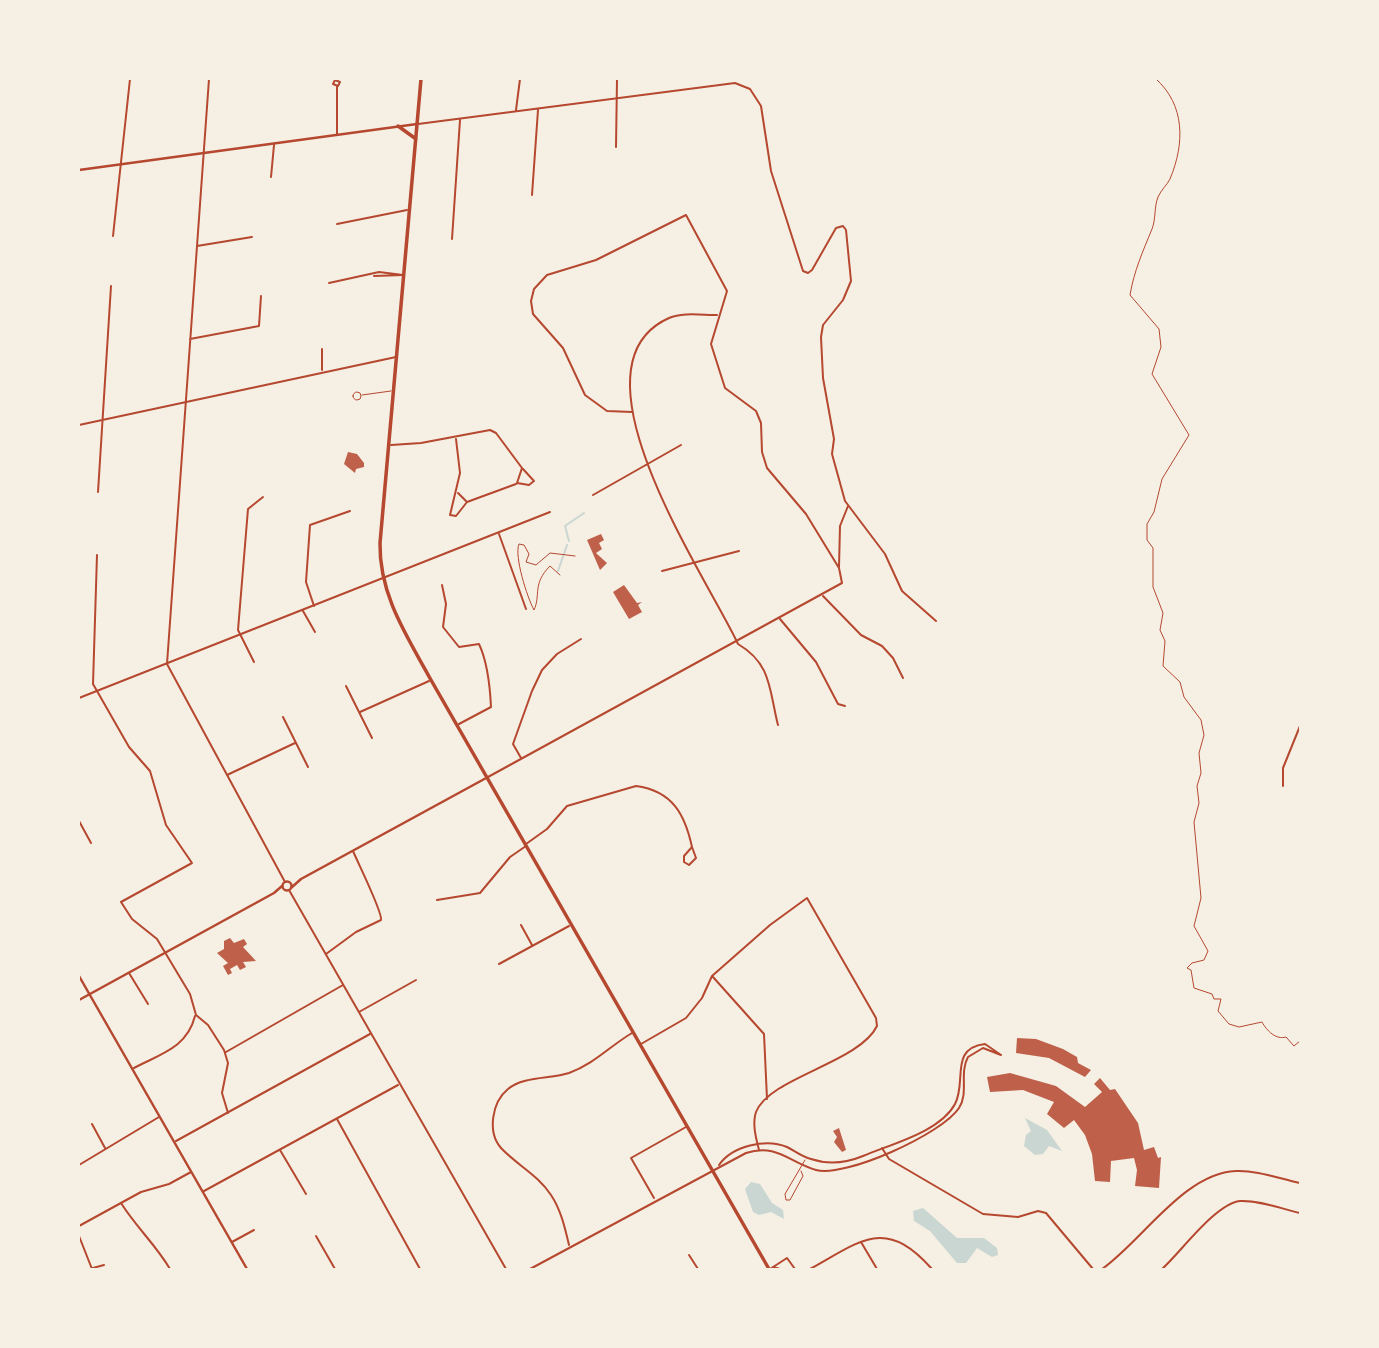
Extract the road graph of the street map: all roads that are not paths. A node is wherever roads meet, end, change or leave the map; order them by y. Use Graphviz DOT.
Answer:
graph roads {
  1 [pos="130,79"];
  2 [pos="209,79"];
  3 [pos="421,79"];
  4 [pos="520,79"];
  5 [pos="617,79"];
  6 [pos="337,87"];
  7 [pos="615,98"];
  8 [pos="537,109"];
  9 [pos="516,111"];
  10 [pos="460,119"];
  11 [pos="417,124"];
  12 [pos="398,126"];
  13 [pos="337,136"];
  14 [pos="416,139"];
  15 [pos="274,144"];
  16 [pos="616,147"];
  17 [pos="204,153"];
  18 [pos="120,164"];
  19 [pos="79,170"];
  20 [pos="271,177"];
  21 [pos="532,195"];
  22 [pos="410,210"];
  23 [pos="337,224"];
  24 [pos="113,236"];
  25 [pos="252,237"];
  26 [pos="452,239"];
  27 [pos="196,246"];
  28 [pos="386,272"];
  29 [pos="373,275"];
  30 [pos="404,275"];
  31 [pos="386,277"];
  32 [pos="329,284"];
  33 [pos="111,286"];
  34 [pos="261,296"];
  35 [pos="718,314"];
  36 [pos="190,339"];
  37 [pos="322,349"];
  38 [pos="397,357"];
  39 [pos="322,371"];
  40 [pos="394,391"];
  41 [pos="362,395"];
  42 [pos="185,402"];
  43 [pos="632,412"];
  44 [pos="100,420"];
  45 [pos="79,425"];
  46 [pos="456,438"];
  47 [pos="389,445"];
  48 [pos="681,445"];
  49 [pos="649,464"];
  50 [pos="522,468"];
  51 [pos="517,483"];
  52 [pos="98,492"];
  53 [pos="457,492"];
  54 [pos="593,495"];
  55 [pos="262,497"];
  56 [pos="467,502"];
  57 [pos="848,506"];
  58 [pos="350,511"];
  59 [pos="550,512"];
  60 [pos="499,533"];
  61 [pos="739,551"];
  62 [pos="97,555"];
  63 [pos="696,562"];
  64 [pos="839,568"];
  65 [pos="662,571"];
  66 [pos="383,578"];
  67 [pos="442,584"];
  68 [pos="822,595"];
  69 [pos="314,606"];
  70 [pos="526,609"];
  71 [pos="303,610"];
  72 [pos="779,619"];
  73 [pos="936,621"];
  74 [pos="315,632"];
  75 [pos="239,635"];
  76 [pos="580,639"];
  77 [pos="737,641"];
  78 [pos="254,662"];
  79 [pos="167,664"];
  80 [pos="903,678"];
  81 [pos="431,680"];
  82 [pos="346,686"];
  83 [pos="97,690"];
  84 [pos="79,698"];
  85 [pos="845,706"];
  86 [pos="360,712"];
  87 [pos="283,718"];
  88 [pos="458,725"];
  89 [pos="778,725"];
  90 [pos="1300,726"];
  91 [pos="372,738"];
  92 [pos="295,743"];
  93 [pos="522,759"];
  94 [pos="308,767"];
  95 [pos="226,776"];
  96 [pos="488,778"];
  97 [pos="1283,786"];
  98 [pos="79,821"];
  99 [pos="90,843"];
  100 [pos="526,845"];
  101 [pos="692,847"];
  102 [pos="353,850"];
  103 [pos="301,879"];
  104 [pos="285,883"];
  105 [pos="289,890"];
  106 [pos="274,893"];
  107 [pos="437,900"];
  108 [pos="572,924"];
  109 [pos="521,925"];
  110 [pos="533,946"];
  111 [pos="166,953"];
  112 [pos="325,954"];
  113 [pos="499,964"];
  114 [pos="129,973"];
  115 [pos="79,976"];
  116 [pos="712,976"];
  117 [pos="416,980"];
  118 [pos="342,985"];
  119 [pos="89,995"];
  120 [pos="79,1000"];
  121 [pos="148,1004"];
  122 [pos="358,1012"];
  123 [pos="196,1015"];
  124 [pos="633,1032"];
  125 [pos="371,1034"];
  126 [pos="640,1045"];
  127 [pos="226,1052"];
  128 [pos="132,1069"];
  129 [pos="399,1084"];
  130 [pos="767,1099"];
  131 [pos="228,1113"];
  132 [pos="159,1116"];
  133 [pos="336,1118"];
  134 [pos="92,1125"];
  135 [pos="687,1126"];
  136 [pos="174,1142"];
  137 [pos="758,1144"];
  138 [pos="882,1148"];
  139 [pos="280,1149"];
  140 [pos="106,1150"];
  141 [pos="759,1150"];
  142 [pos="884,1153"];
  143 [pos="806,1157"];
  144 [pos="79,1165"];
  145 [pos="803,1165"];
  146 [pos="718,1166"];
  147 [pos="711,1169"];
  148 [pos="801,1171"];
  149 [pos="191,1172"];
  150 [pos="1300,1183"];
  151 [pos="203,1192"];
  152 [pos="306,1194"];
  153 [pos="655,1200"];
  154 [pos="121,1202"];
  155 [pos="1300,1213"];
  156 [pos="79,1226"];
  157 [pos="254,1230"];
  158 [pos="79,1236"];
  159 [pos="316,1236"];
  160 [pos="861,1241"];
  161 [pos="232,1242"];
  162 [pos="570,1247"];
  163 [pos="690,1255"];
  164 [pos="104,1265"];
  165 [pos="792,1265"];
  166 [pos="92,1269"];
  167 [pos="170,1269"];
  168 [pos="247,1269"];
  169 [pos="335,1269"];
  170 [pos="420,1269"];
  171 [pos="506,1269"];
  172 [pos="530,1269"];
  173 [pos="698,1269"];
  174 [pos="770,1269"];
  175 [pos="780,1269"];
  176 [pos="787,1269"];
  177 [pos="795,1269"];
  178 [pos="810,1269"];
  179 [pos="877,1269"];
  180 [pos="932,1269"];
  181 [pos="1093,1269"];
  182 [pos="1102,1269"];
  183 [pos="1162,1269"];
  1 -- 18 [label="street"];
  2 -- 17 [label="street"];
  3 -- 11 [label="main road"];
  4 -- 9 [label="street"];
  5 -- 7 [label="street"];
  6 -- 13 [label="street"];
  7 -- 8 [label="street"];
  7 -- 16 [label="street"];
  7 -- 57 [label="street"];
  8 -- 9 [label="street"];
  8 -- 21 [label="street"];
  9 -- 10 [label="street"];
  10 -- 11 [label="street"];
  10 -- 26 [label="street"];
  11 -- 12 [label="street"];
  11 -- 14 [label="main road"];
  12 -- 13 [label="street"];
  12 -- 14 [label="main road"];
  13 -- 15 [label="street"];
  14 -- 22 [label="main road"];
  15 -- 17 [label="street"];
  15 -- 20 [label="street"];
  17 -- 18 [label="street"];
  17 -- 27 [label="street"];
  18 -- 19 [label="street"];
  18 -- 24 [label="street"];
  22 -- 23 [label="street"];
  22 -- 30 [label="main road"];
  25 -- 27 [label="street"];
  27 -- 36 [label="street"];
  28 -- 29 [label="street"];
  28 -- 30 [label="street"];
  28 -- 31 [label="street"];
  29 -- 31 [label="street"];
  29 -- 32 [label="street"];
  30 -- 31 [label="street"];
  30 -- 38 [label="main road"];
  33 -- 44 [label="street"];
  34 -- 36 [label="street"];
  35 -- 43 [label="street"];
  35 -- 43 [label="street"];
  35 -- 64 [label="street"];
  36 -- 42 [label="street"];
  37 -- 39 [label="street"];
  38 -- 39 [label="street"];
  38 -- 40 [label="main road"];
  39 -- 42 [label="street"];
  40 -- 41 [label="lane"];
  40 -- 47 [label="main road"];
  42 -- 44 [label="street"];
  42 -- 79 [label="street"];
  43 -- 49 [label="street"];
  44 -- 45 [label="street"];
  44 -- 52 [label="street"];
  46 -- 47 [label="street"];
  46 -- 50 [label="street"];
  46 -- 53 [label="street"];
  47 -- 66 [label="main road"];
  48 -- 49 [label="street"];
  49 -- 54 [label="street"];
  49 -- 63 [label="street"];
  50 -- 51 [label="street"];
  50 -- 51 [label="street"];
  51 -- 56 [label="street"];
  53 -- 56 [label="street"];
  53 -- 56 [label="street"];
  55 -- 75 [label="street"];
  57 -- 64 [label="street"];
  57 -- 73 [label="street"];
  58 -- 69 [label="street"];
  59 -- 60 [label="street"];
  60 -- 66 [label="street"];
  60 -- 70 [label="street"];
  61 -- 63 [label="street"];
  62 -- 83 [label="street"];
  63 -- 65 [label="street"];
  63 -- 77 [label="street"];
  64 -- 68 [label="street"];
  66 -- 69 [label="street"];
  66 -- 81 [label="main road"];
  67 -- 88 [label="street"];
  68 -- 72 [label="street"];
  68 -- 80 [label="street"];
  69 -- 71 [label="street"];
  71 -- 74 [label="street"];
  71 -- 75 [label="street"];
  72 -- 77 [label="street"];
  72 -- 85 [label="street"];
  75 -- 78 [label="street"];
  75 -- 79 [label="street"];
  76 -- 93 [label="street"];
  77 -- 89 [label="street"];
  77 -- 93 [label="street"];
  79 -- 83 [label="street"];
  79 -- 95 [label="street"];
  81 -- 86 [label="street"];
  81 -- 88 [label="main road"];
  82 -- 86 [label="street"];
  83 -- 84 [label="street"];
  83 -- 111 [label="street"];
  86 -- 91 [label="street"];
  87 -- 92 [label="street"];
  88 -- 96 [label="main road"];
  90 -- 97 [label="street"];
  92 -- 94 [label="street"];
  92 -- 95 [label="street"];
  93 -- 96 [label="street"];
  95 -- 104 [label="street"];
  96 -- 100 [label="main road"];
  96 -- 102 [label="street"];
  98 -- 99 [label="street"];
  100 -- 101 [label="street"];
  100 -- 107 [label="street"];
  100 -- 108 [label="main road"];
  101 -- 101 [label="street"];
  102 -- 103 [label="street"];
  102 -- 112 [label="street"];
  103 -- 104 [label="street"];
  103 -- 105 [label="street"];
  104 -- 105 [label="street"];
  104 -- 105 [label="street"];
  104 -- 106 [label="street"];
  105 -- 106 [label="street"];
  105 -- 112 [label="street"];
  106 -- 111 [label="street"];
  108 -- 110 [label="street"];
  108 -- 124 [label="main road"];
  109 -- 110 [label="street"];
  110 -- 113 [label="street"];
  111 -- 114 [label="street"];
  111 -- 123 [label="street"];
  112 -- 118 [label="street"];
  114 -- 119 [label="street"];
  114 -- 121 [label="street"];
  115 -- 119 [label="street"];
  116 -- 126 [label="street"];
  116 -- 130 [label="street"];
  116 -- 130 [label="street"];
  117 -- 122 [label="street"];
  118 -- 122 [label="street"];
  118 -- 127 [label="street"];
  119 -- 120 [label="street"];
  119 -- 128 [label="street"];
  122 -- 125 [label="street"];
  123 -- 127 [label="street"];
  123 -- 128 [label="street"];
  124 -- 126 [label="main road"];
  124 -- 162 [label="street"];
  125 -- 129 [label="street"];
  125 -- 131 [label="street"];
  126 -- 135 [label="main road"];
  127 -- 131 [label="street"];
  128 -- 132 [label="street"];
  129 -- 133 [label="street"];
  129 -- 171 [label="street"];
  130 -- 137 [label="street"];
  131 -- 136 [label="street"];
  132 -- 136 [label="street"];
  132 -- 140 [label="street"];
  133 -- 139 [label="street"];
  133 -- 170 [label="street"];
  134 -- 140 [label="street"];
  135 -- 147 [label="main road"];
  135 -- 153 [label="street"];
  136 -- 149 [label="street"];
  137 -- 141 [label="street"];
  137 -- 143 [label="street"];
  137 -- 146 [label="street"];
  138 -- 142 [label="street"];
  138 -- 142 [label="street"];
  138 -- 143 [label="street"];
  139 -- 151 [label="street"];
  139 -- 152 [label="street"];
  140 -- 144 [label="street"];
  141 -- 145 [label="street"];
  141 -- 146 [label="street"];
  142 -- 145 [label="street"];
  142 -- 181 [label="street"];
  143 -- 145 [label="lane"];
  145 -- 148 [label="lane"];
  146 -- 147 [label="street"];
  147 -- 153 [label="street"];
  147 -- 174 [label="main road"];
  148 -- 148 [label="lane"];
  149 -- 151 [label="street"];
  149 -- 154 [label="street"];
  150 -- 182 [label="street"];
  151 -- 161 [label="street"];
  153 -- 162 [label="street"];
  154 -- 156 [label="street"];
  154 -- 167 [label="street"];
  155 -- 183 [label="street"];
  157 -- 161 [label="street"];
  158 -- 166 [label="street"];
  159 -- 169 [label="street"];
  160 -- 178 [label="street"];
  160 -- 179 [label="street"];
  160 -- 180 [label="street"];
  161 -- 168 [label="street"];
  162 -- 172 [label="street"];
  163 -- 173 [label="street"];
  164 -- 166 [label="street"];
  165 -- 174 [label="street"];
  165 -- 176 [label="street"];
  165 -- 177 [label="street"];
  174 -- 175 [label="street"];
}
